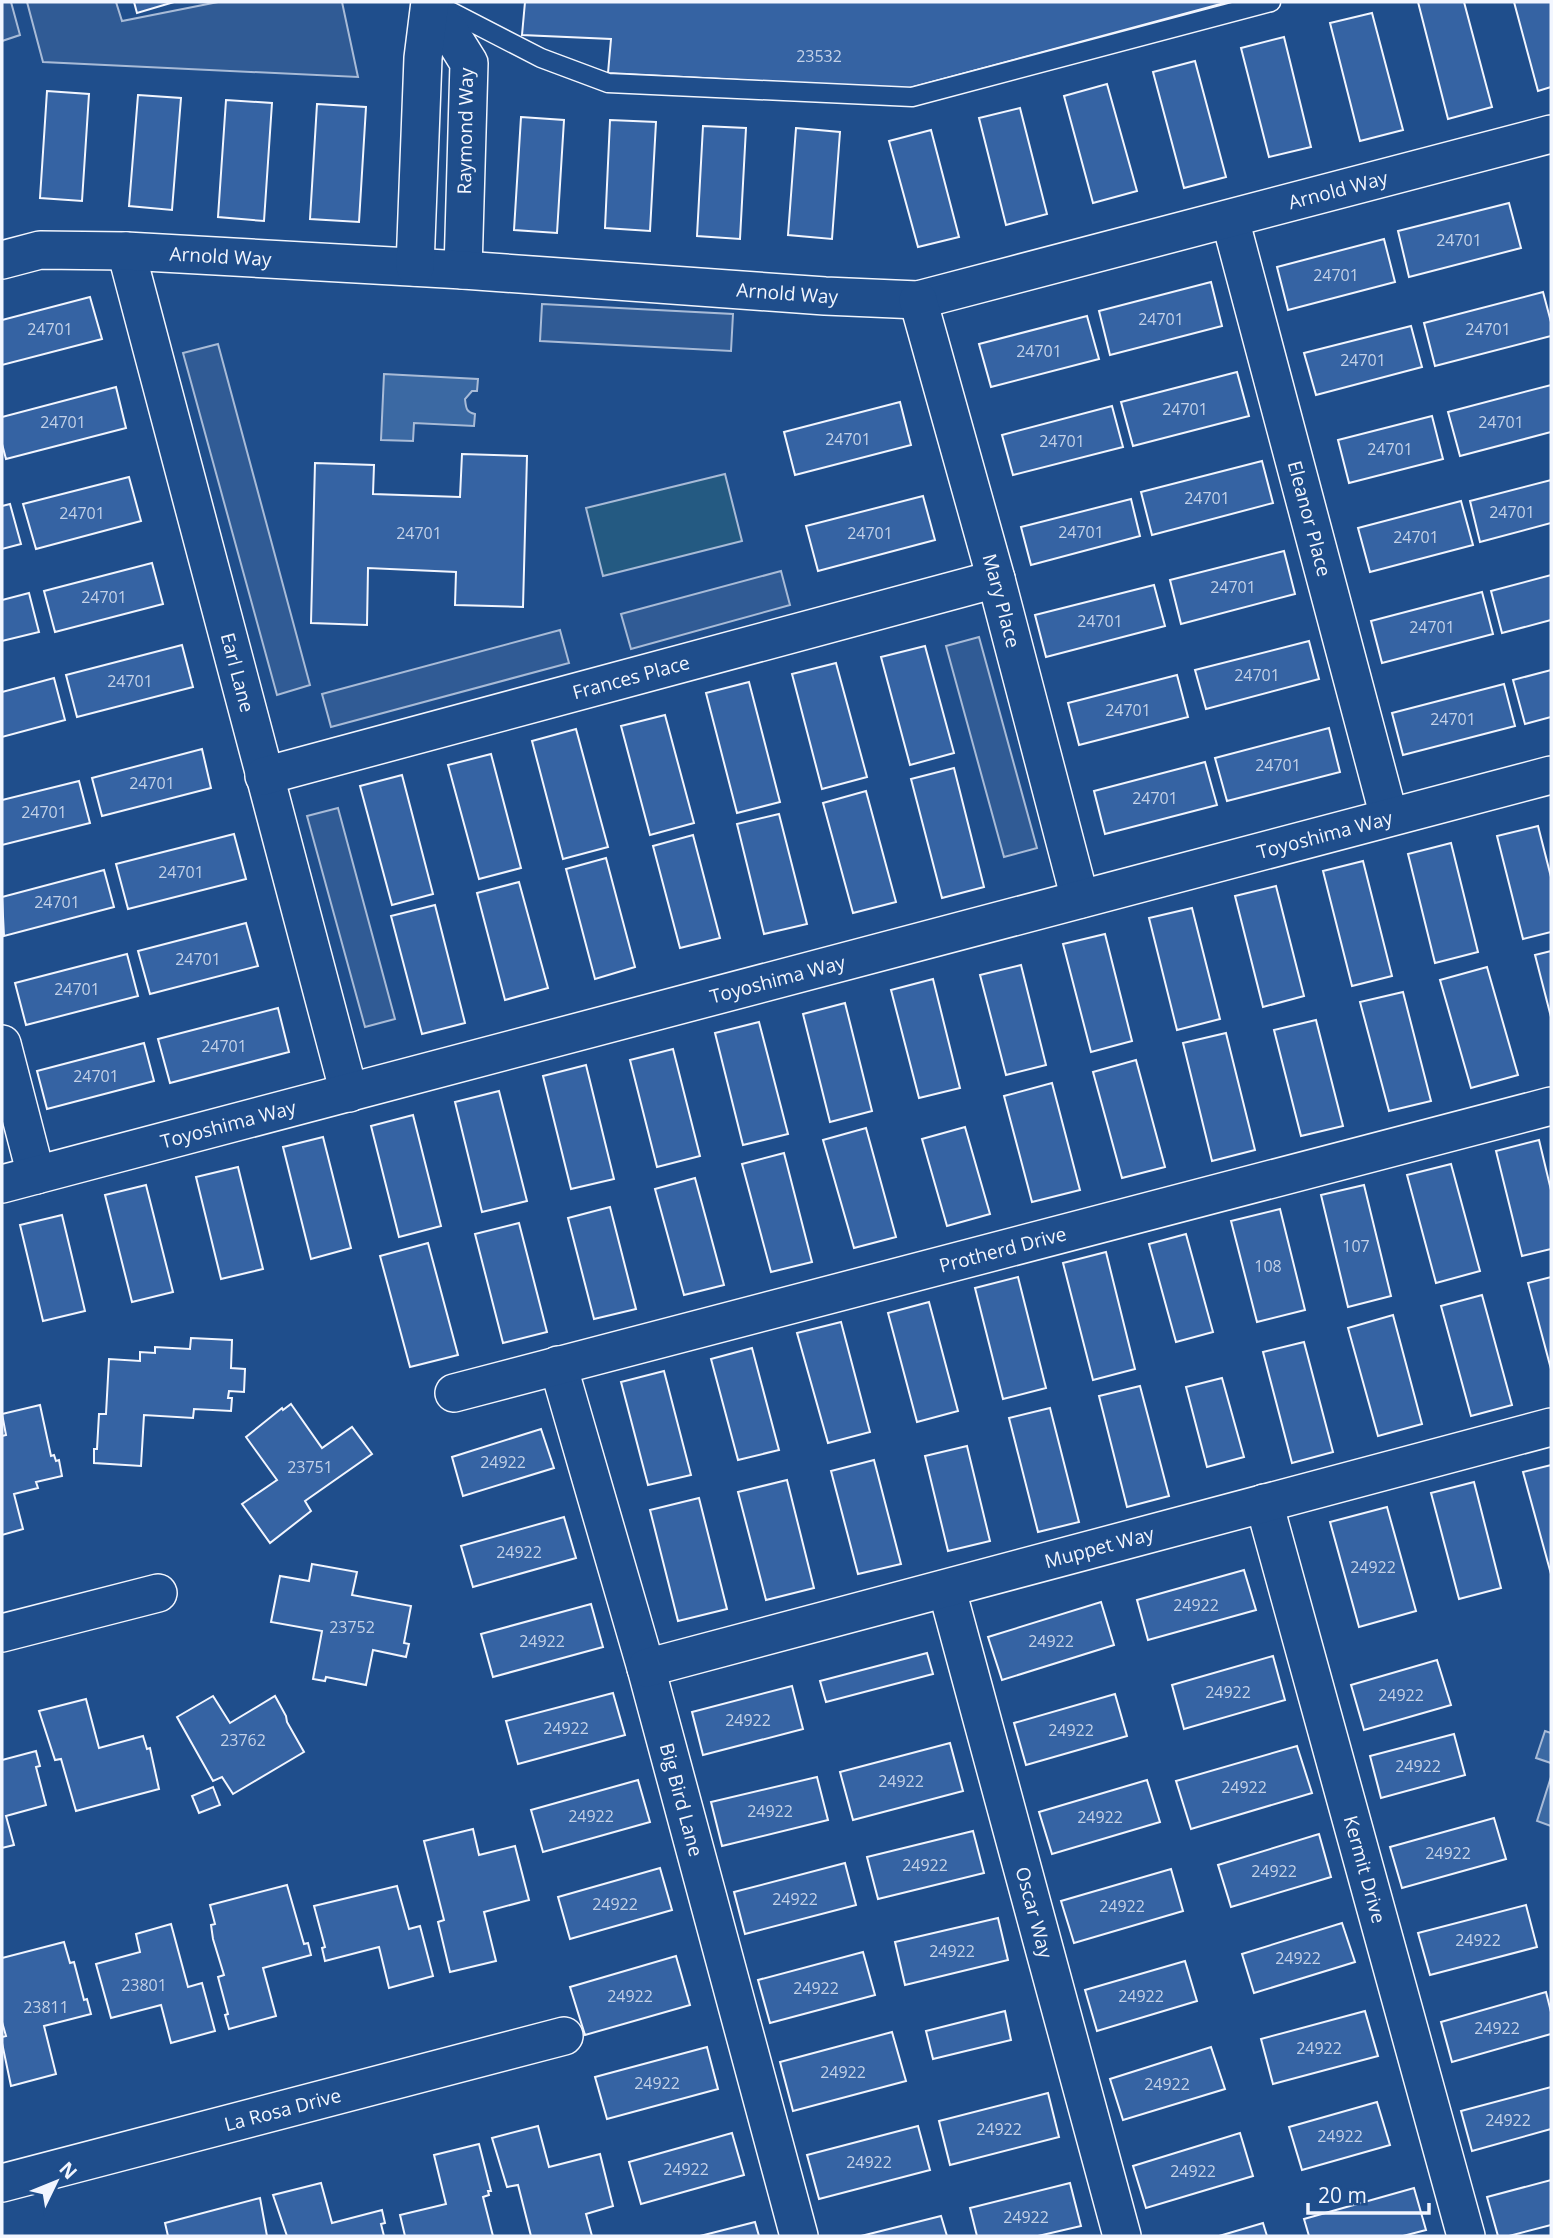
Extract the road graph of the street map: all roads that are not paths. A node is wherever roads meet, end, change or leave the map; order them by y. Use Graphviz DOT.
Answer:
graph roads {
  1 [pos="431,2"];
  2 [pos="1271,2"];
  3 [pos="1549,144"];
  4 [pos="1230,219"];
  5 [pos="126,251"];
  6 [pos="2,260"];
  7 [pos="415,267"];
  8 [pos="463,270"];
  9 [pos="919,300"];
  10 [pos="996,579"];
  11 [pos="1551,775"];
  12 [pos="264,776"];
  13 [pos="1390,817"];
  14 [pos="1080,900"];
  15 [pos="2,1044"];
  16 [pos="349,1093"];
  17 [pos="1551,1106"];
  18 [pos="36,1175"];
  19 [pos="2,1185"];
  20 [pos="558,1365"];
  21 [pos="454,1393"];
  22 [pos="1551,1427"];
  23 [pos="1264,1503"];
  24 [pos="947,1590"];
  25 [pos="158,1593"];
  26 [pos="2,1633"];
  27 [pos="646,1668"];
  28 [pos="564,2036"];
  29 [pos="2,2183"];
  30 [pos="799,2236"];
  31 [pos="1122,2236"];
  32 [pos="1466,2236"];
  1 -- 2 [label="lane"];
  1 -- 7 [label="street"];
  1 -- 8 [label="street, Raymond Way"];
  3 -- 4 [label="street, Arnold Way"];
  4 -- 9 [label="street, Arnold Way"];
  4 -- 13 [label="street, Eleanor Place"];
  5 -- 6 [label="street, Arnold Way"];
  5 -- 7 [label="street, Arnold Way"];
  5 -- 12 [label="street, Earl Lane"];
  7 -- 8 [label="street, Arnold Way"];
  8 -- 9 [label="street, Arnold Way"];
  9 -- 10 [label="street, Mary Place"];
  10 -- 12 [label="street, Frances Place"];
  10 -- 14 [label="street, Mary Place"];
  11 -- 13 [label="street, Toyoshima Way"];
  12 -- 16 [label="street, Earl Lane"];
  13 -- 14 [label="street, Toyoshima Way"];
  14 -- 16 [label="street, Toyoshima Way"];
  15 -- 18 [label="street"];
  16 -- 18 [label="street, Toyoshima Way"];
  17 -- 20 [label="street, Protherd Drive"];
  18 -- 19 [label="street, Toyoshima Way"];
  20 -- 21 [label="street, Protherd Drive"];
  20 -- 27 [label="street, Big Bird Lane"];
  22 -- 23 [label="street, Muppet Way"];
  23 -- 24 [label="street, Muppet Way"];
  23 -- 32 [label="street, Kermit Drive"];
  24 -- 27 [label="street, Muppet Way"];
  24 -- 31 [label="street, Oscar Way"];
  25 -- 26 [label="street"];
  27 -- 30 [label="street, Big Bird Lane"];
  28 -- 29 [label="street, La Rosa Drive"];
}
